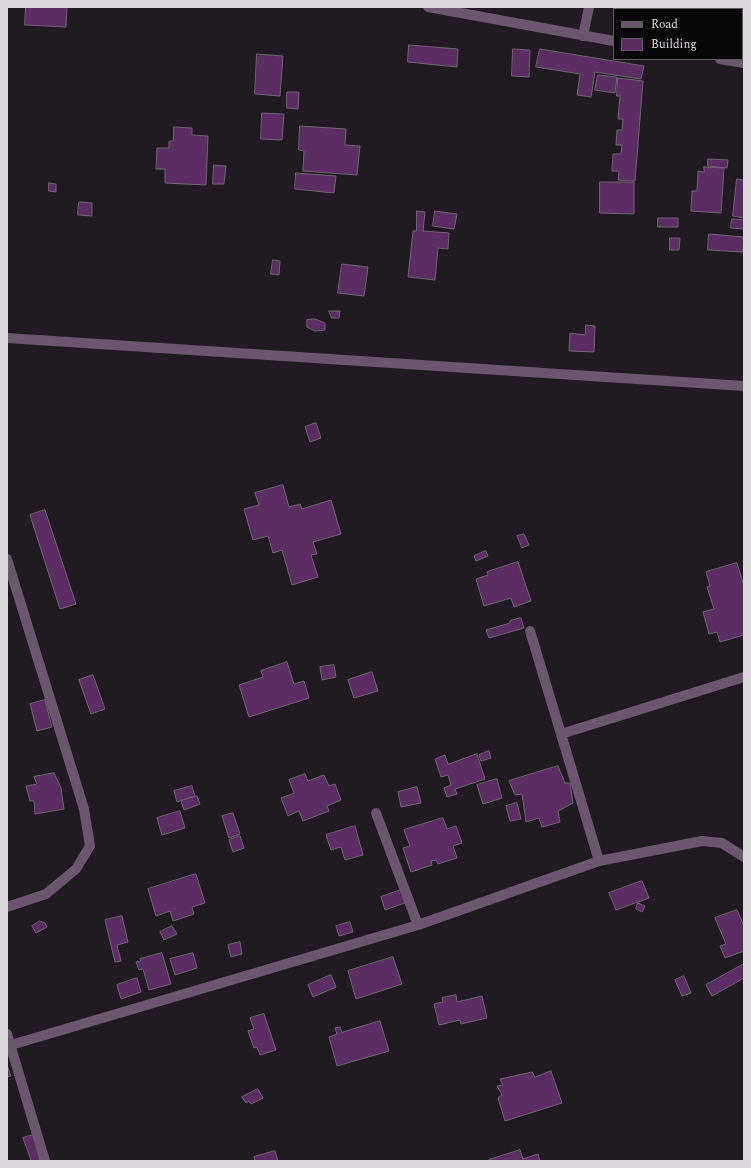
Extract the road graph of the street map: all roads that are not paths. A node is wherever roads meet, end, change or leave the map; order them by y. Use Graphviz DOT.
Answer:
graph roads {
  1 [pos="428,7"];
  2 [pos="589,7"];
  3 [pos="583,36"];
  4 [pos="613,41"];
  5 [pos="726,60"];
  6 [pos="744,63"];
  7 [pos="7,338"];
  8 [pos="744,386"];
  9 [pos="7,559"];
  10 [pos="530,631"];
  11 [pos="744,677"];
  12 [pos="561,734"];
  13 [pos="376,812"];
  14 [pos="744,857"];
  15 [pos="599,862"];
  16 [pos="7,907"];
  17 [pos="418,925"];
  18 [pos="7,1034"];
  19 [pos="11,1045"];
  20 [pos="46,1161"];
  1 -- 3 [label="street"];
  2 -- 3 [label="street"];
  3 -- 4 [label="street"];
  5 -- 6 [label="street"];
  7 -- 8 [label="street"];
  9 -- 16 [label="street"];
  10 -- 12 [label="street"];
  11 -- 12 [label="street"];
  12 -- 15 [label="street"];
  13 -- 17 [label="street"];
  14 -- 15 [label="street"];
  15 -- 17 [label="street"];
  17 -- 19 [label="street"];
  18 -- 19 [label="street"];
  19 -- 20 [label="street"];
}
